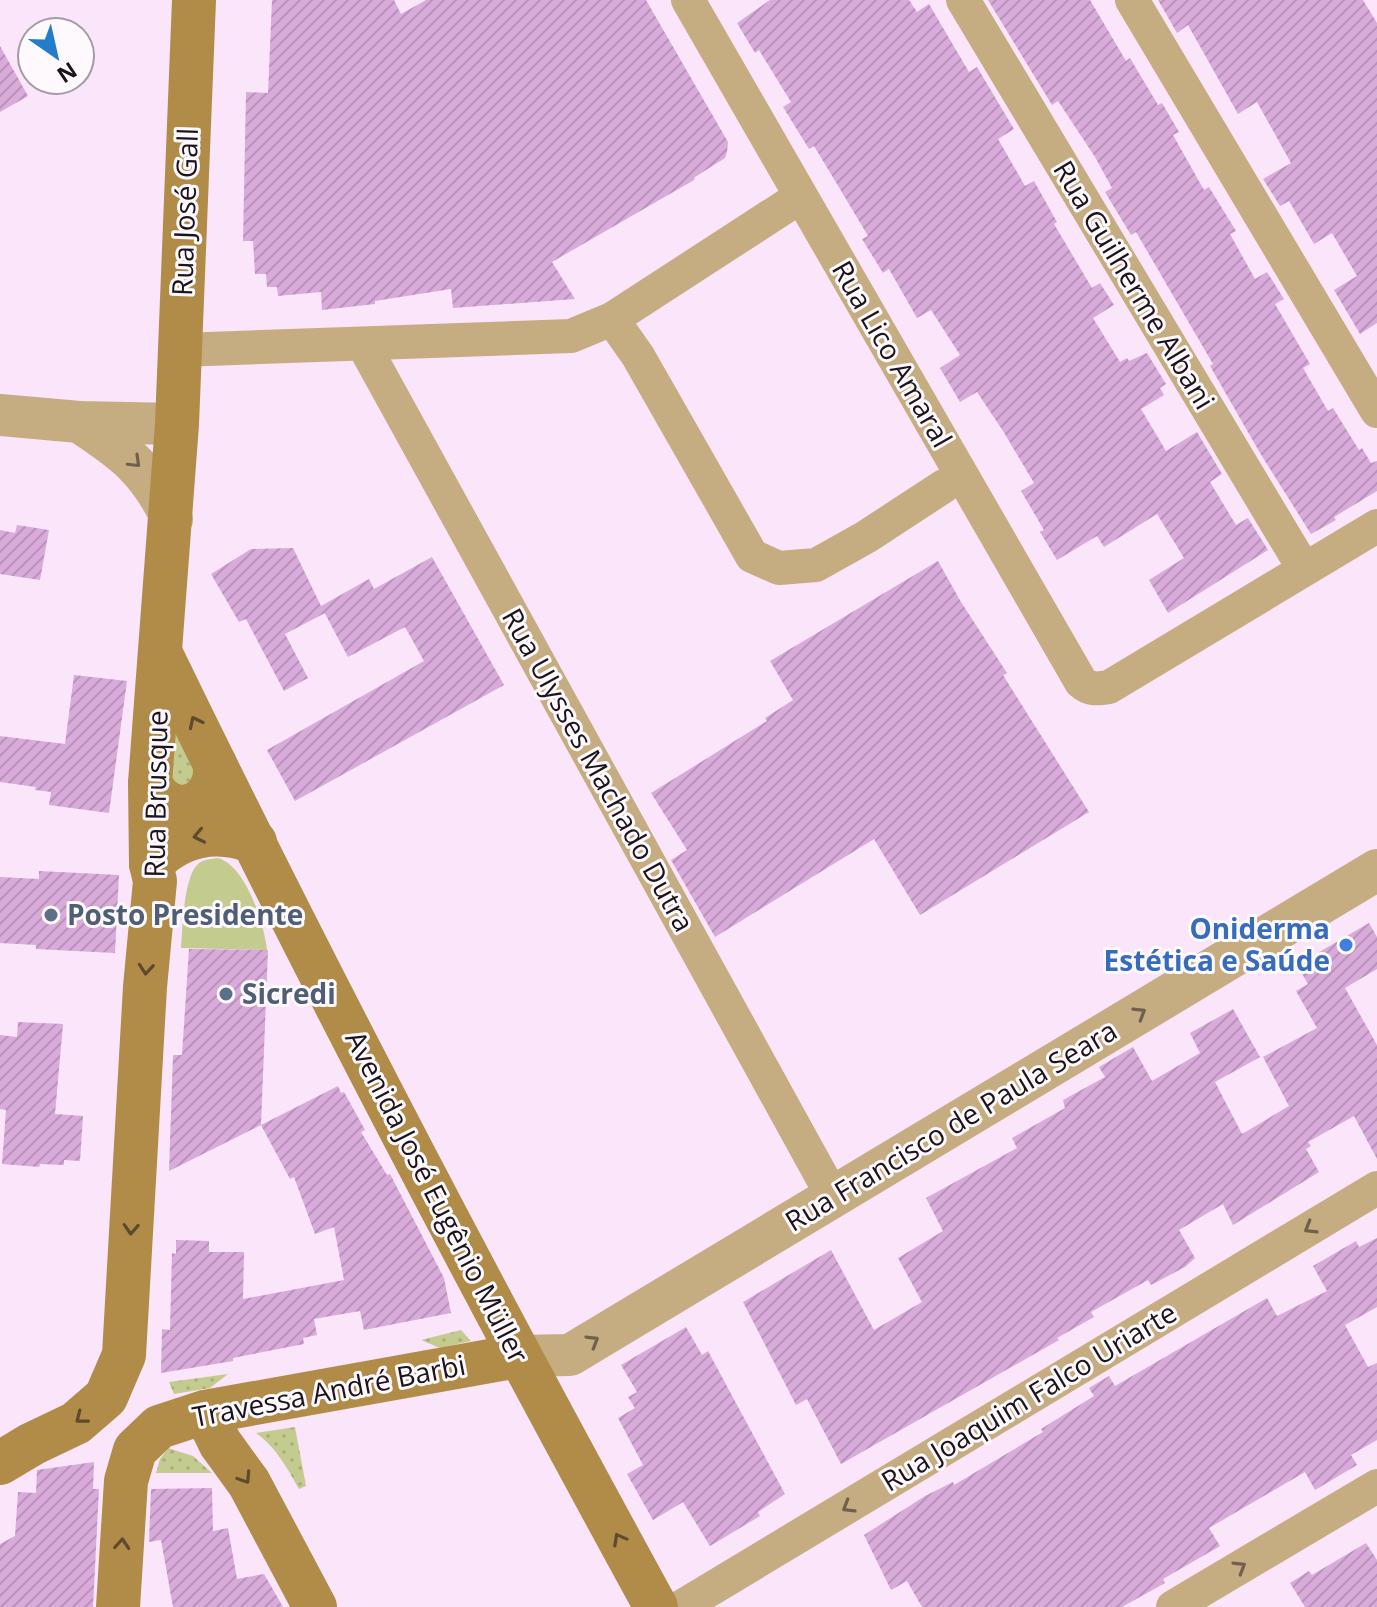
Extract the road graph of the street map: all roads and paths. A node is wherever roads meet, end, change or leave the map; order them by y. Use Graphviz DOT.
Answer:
graph roads {
  1 [pos="194,0"];
  2 [pos="688,0"];
  3 [pos="963,0"];
  4 [pos="1132,0"];
  5 [pos="800,197"];
  6 [pos="612,319"];
  7 [pos="363,344"];
  8 [pos="180,350"];
  9 [pos="1377,411"];
  10 [pos="0,415"];
  11 [pos="79,422"];
  12 [pos="177,424"];
  13 [pos="944,486"];
  14 [pos="172,519"];
  15 [pos="1377,526"];
  16 [pos="1304,569"];
  17 [pos="161,654"];
  18 [pos="215,764"];
  19 [pos="150,783"];
  20 [pos="255,842"];
  21 [pos="151,864"];
  22 [pos="1377,870"];
  23 [pos="1377,1188"];
  24 [pos="833,1197"];
  25 [pos="518,1356"];
  26 [pos="205,1412"];
  27 [pos="0,1463"];
  28 [pos="1377,1486"];
  29 [pos="118,1607"];
  30 [pos="315,1607"];
  31 [pos="656,1607"];
  32 [pos="681,1607"];
  33 [pos="1173,1607"];
  1 -- 8 [label="main road, Rua José Gall"];
  2 -- 5 [label="street, Rua Lico Amaral"];
  3 -- 16 [label="street, Rua Guilherme Albani"];
  4 -- 9 [label="street"];
  5 -- 6 [label="street"];
  5 -- 16 [label="street, Rua Lico Amaral"];
  6 -- 7 [label="street"];
  6 -- 13 [label="street"];
  7 -- 8 [label="street"];
  7 -- 24 [label="street, Rua Ulysses Machado Dutra"];
  8 -- 12 [label="main road, Rua José Gall"];
  10 -- 11 [label="street"];
  11 -- 12 [label="street"];
  11 -- 14 [label="street, one-way"];
  12 -- 14 [label="main road, Rua Brusque"];
  14 -- 17 [label="main road, Rua Brusque"];
  15 -- 16 [label="street"];
  18 -- 17 [label="main road, Avenida José Eugênio Müller, one-way"];
  17 -- 19 [label="main road, Rua Brusque"];
  18 -- 19 [label="main road"];
  18 -- 20 [label="main road, Avenida José Eugênio Müller"];
  19 -- 21 [label="main road, Rua Brusque"];
  20 -- 21 [label="main road, one-way"];
  20 -- 25 [label="main road, Avenida José Eugênio Müller"];
  21 -- 27 [label="main road, Rua Brusque, one-way"];
  24 -- 22 [label="street, Rua Francisco de Paula Seara, one-way"];
  23 -- 32 [label="street, Rua Joaquim Falco Uriarte, one-way"];
  25 -- 24 [label="street, Rua Francisco de Paula Seara, one-way"];
  25 -- 26 [label="main road, Travessa André Barbi"];
  31 -- 25 [label="main road, Avenida José Eugênio Müller, one-way"];
  29 -- 26 [label="main road, Travessa André Barbi, one-way"];
  26 -- 30 [label="main road, one-way"];
  33 -- 28 [label="street, one-way"];
}
